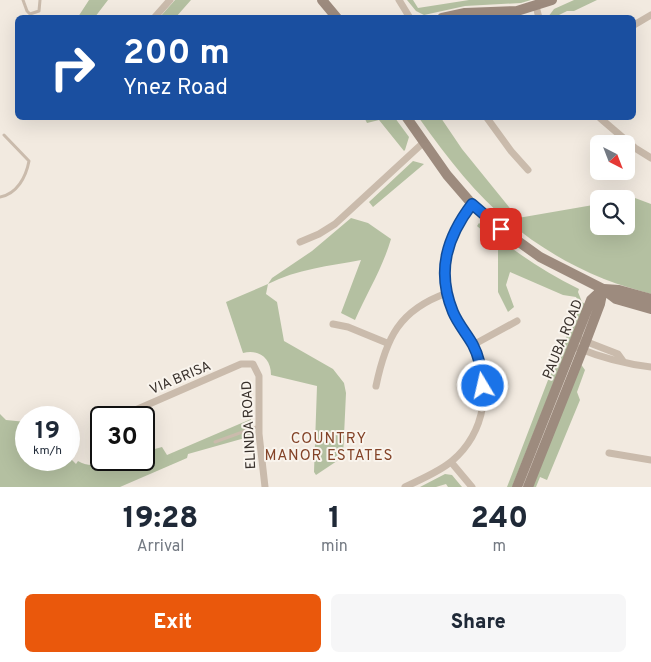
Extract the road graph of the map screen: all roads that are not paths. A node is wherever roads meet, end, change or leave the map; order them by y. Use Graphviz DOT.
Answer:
graph roads {
  1 [pos="23,0"];
  2 [pos="40,0"];
  3 [pos="170,0"];
  4 [pos="322,0"];
  5 [pos="398,0"];
  6 [pos="552,0"];
  7 [pos="536,6"];
  8 [pos="157,15"];
  9 [pos="334,15"];
  10 [pos="408,15"];
  11 [pos="455,15"];
  12 [pos="538,15"];
  13 [pos="651,15"];
  14 [pos="636,24"];
  15 [pos="409,120"];
  16 [pos="488,120"];
  17 [pos="602,120"];
  18 [pos="4,135"];
  19 [pos="424,142"];
  20 [pos="651,158"];
  21 [pos="528,170"];
  22 [pos="0,196"];
  23 [pos="472,204"];
  24 [pos="300,242"];
  25 [pos="603,289"];
  26 [pos="447,292"];
  27 [pos="651,299"];
  28 [pos="651,309"];
  29 [pos="517,321"];
  30 [pos="333,324"];
  31 [pos="387,343"];
  32 [pos="580,344"];
  33 [pos="473,345"];
  34 [pos="253,364"];
  35 [pos="651,367"];
  36 [pos="376,386"];
  37 [pos="145,406"];
  38 [pos="259,426"];
  39 [pos="215,442"];
  40 [pos="609,453"];
  41 [pos="651,460"];
  42 [pos="451,462"];
  43 [pos="265,487"];
  44 [pos="406,487"];
  45 [pos="472,487"];
  46 [pos="517,487"];
  47 [pos="528,487"];
  1 -- 2 [label="lane"];
  3 -- 8 [label="street"];
  4 -- 9 [label="main road"];
  5 -- 10 [label="street"];
  6 -- 7 [label="main road"];
  7 -- 11 [label="main road"];
  7 -- 12 [label="street"];
  13 -- 14 [label="street"];
  15 -- 19 [label="main road"];
  16 -- 21 [label="street"];
  17 -- 20 [label="street"];
  18 -- 22 [label="lane"];
  19 -- 23 [label="main road"];
  19 -- 24 [label="street"];
  23 -- 25 [label="main road"];
  23 -- 26 [label="street"];
  25 -- 27 [label="main road"];
  25 -- 28 [label="main road"];
  25 -- 32 [label="main road, PAUBA ROAD"];
  26 -- 31 [label="street"];
  26 -- 33 [label="street"];
  29 -- 33 [label="street"];
  30 -- 31 [label="street"];
  31 -- 36 [label="street"];
  32 -- 35 [label="street"];
  32 -- 46 [label="main road, PAUBA ROAD"];
  32 -- 47 [label="main road, PAUBA ROAD"];
  33 -- 42 [label="street"];
  34 -- 37 [label="street, VIA BRISA"];
  34 -- 38 [label="street, ELINDA ROAD"];
  38 -- 39 [label="lane"];
  38 -- 43 [label="street, ELINDA ROAD"];
  40 -- 41 [label="street"];
  42 -- 44 [label="street"];
  42 -- 45 [label="street"];
}
